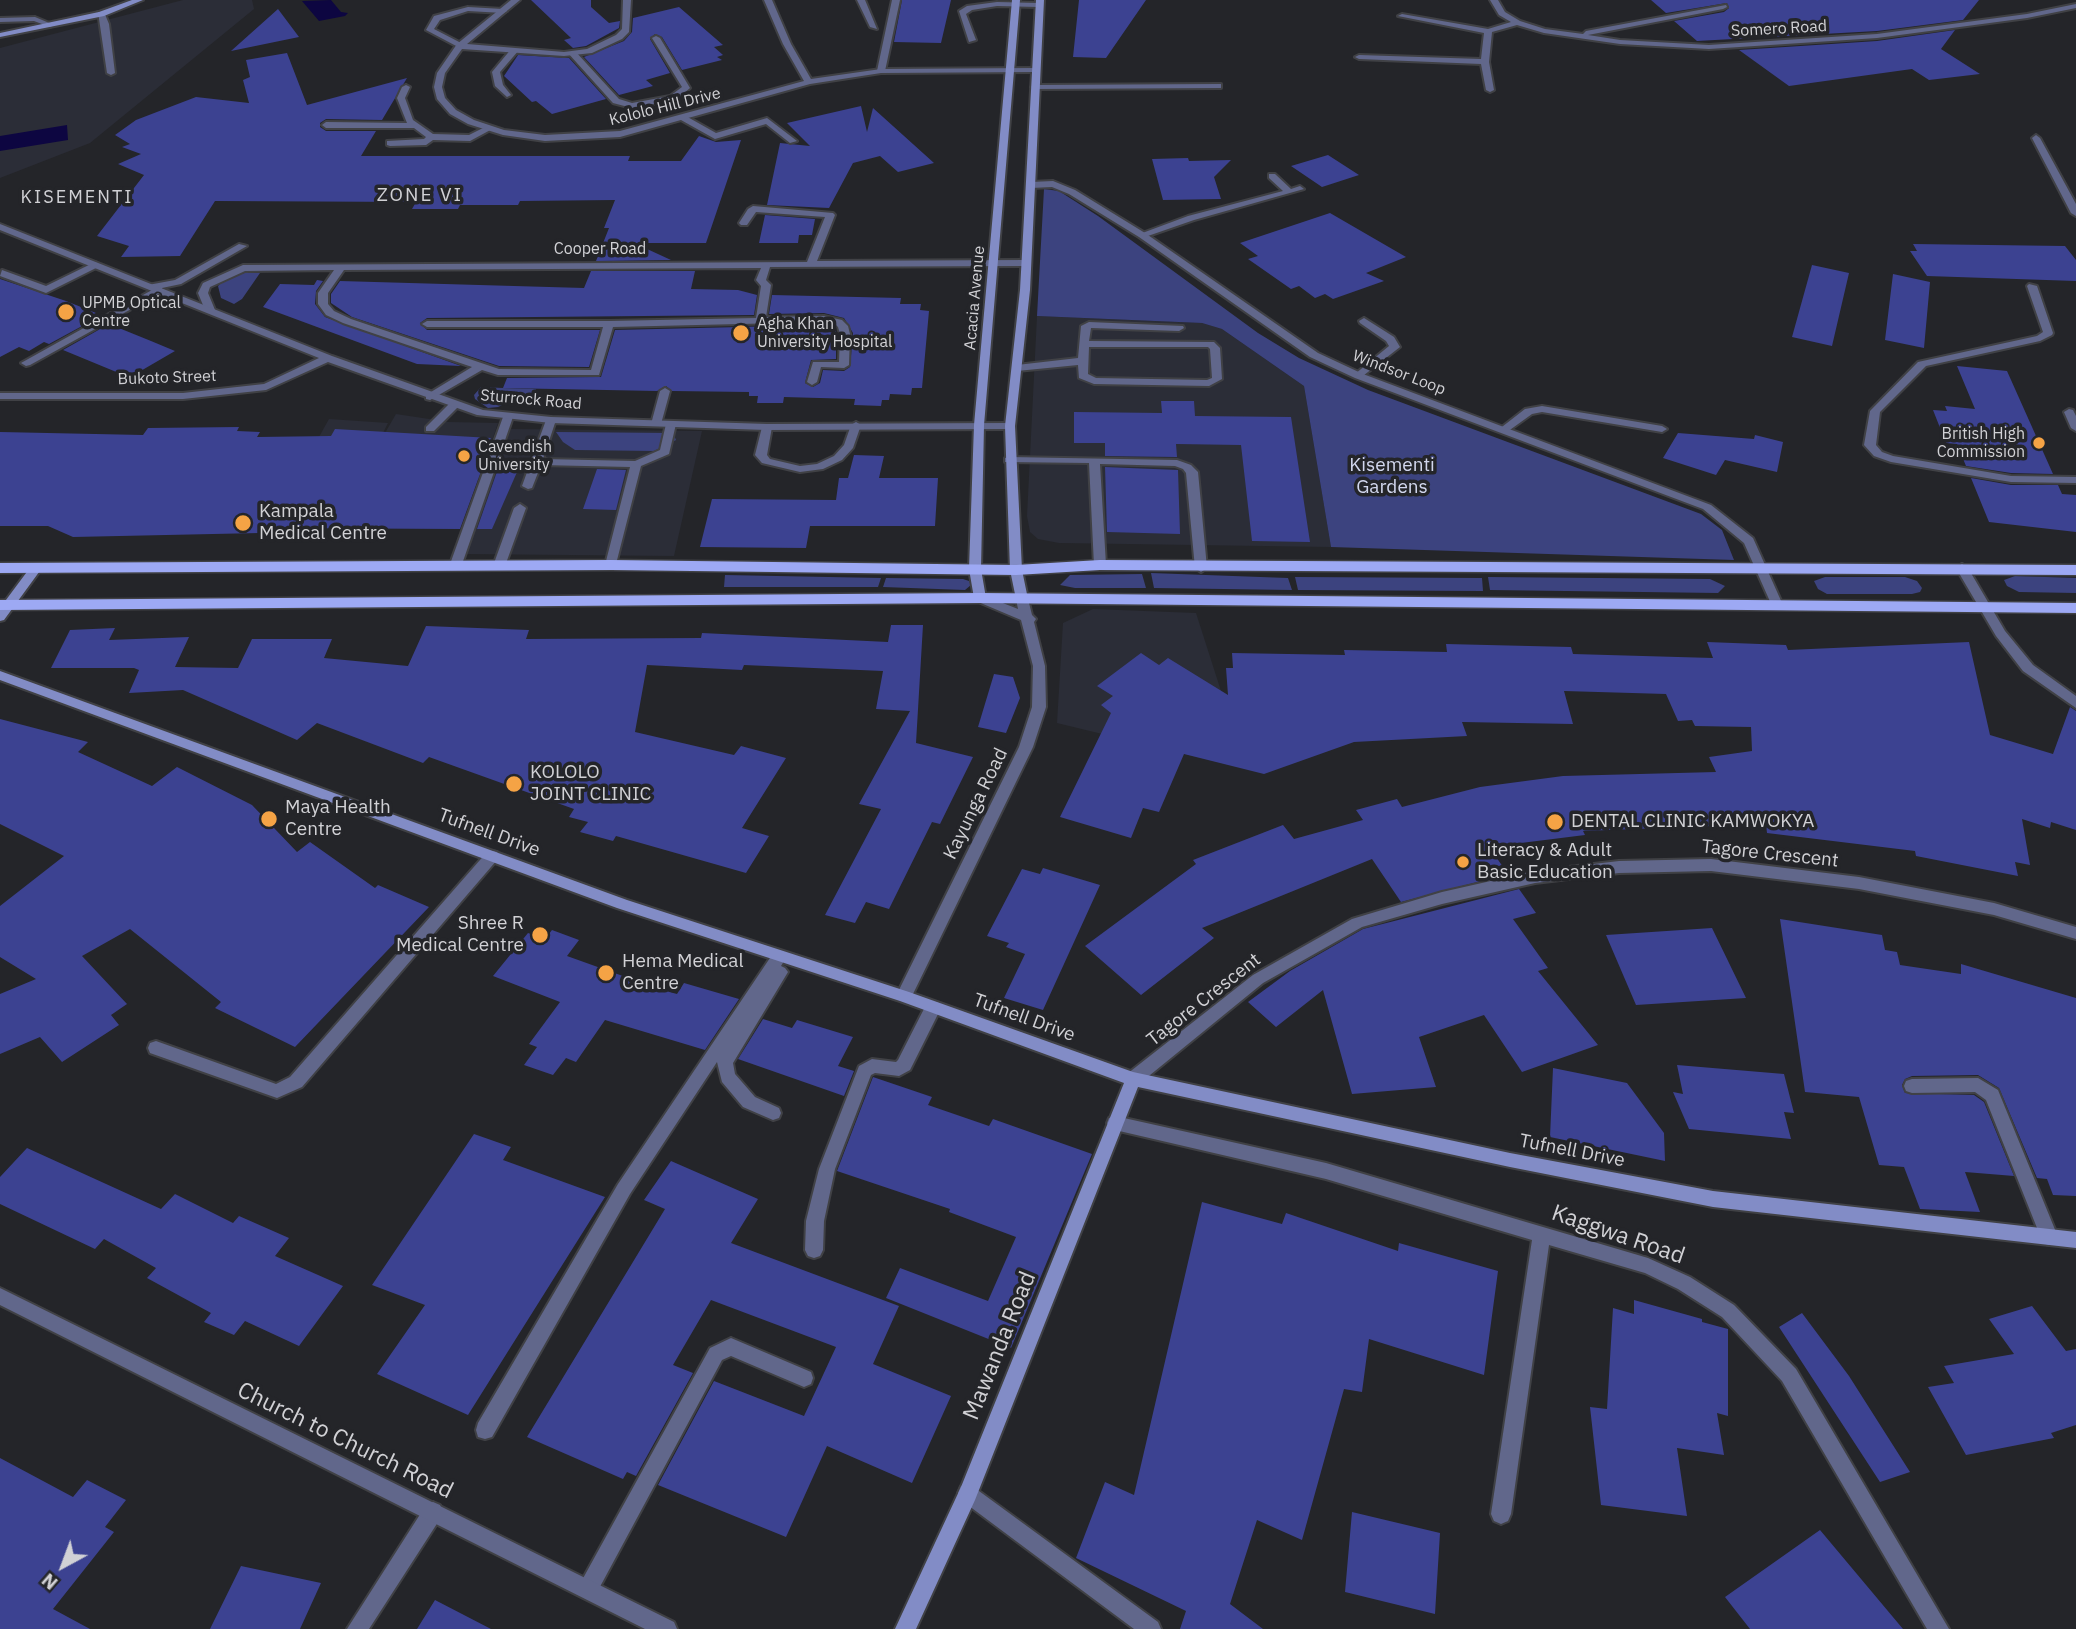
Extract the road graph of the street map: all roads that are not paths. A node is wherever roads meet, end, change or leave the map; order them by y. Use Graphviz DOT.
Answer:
graph roads {
  1 [pos="139,0"];
  2 [pos="516,0"];
  3 [pos="627,0"];
  4 [pos="768,0"];
  5 [pos="861,0"];
  6 [pos="895,0"];
  7 [pos="1494,0"];
  8 [pos="1015,2"];
  9 [pos="1039,3"];
  10 [pos="2076,6"];
  11 [pos="1723,8"];
  12 [pos="503,11"];
  13 [pos="101,14"];
  14 [pos="1402,16"];
  15 [pos="0,20"];
  16 [pos="1517,23"];
  17 [pos="50,25"];
  18 [pos="874,27"];
  19 [pos="1488,31"];
  20 [pos="0,35"];
  21 [pos="1571,36"];
  22 [pos="656,38"];
  23 [pos="972,40"];
  24 [pos="460,46"];
  25 [pos="515,50"];
  26 [pos="572,53"];
  27 [pos="1359,57"];
  28 [pos="1485,62"];
  29 [pos="1010,70"];
  30 [pos="1035,70"];
  31 [pos="881,71"];
  32 [pos="111,73"];
  33 [pos="809,82"];
  34 [pos="1218,86"];
  35 [pos="406,87"];
  36 [pos="1035,87"];
  37 [pos="1490,90"];
  38 [pos="507,95"];
  39 [pos="684,118"];
  40 [pos="326,125"];
  41 [pos="413,126"];
  42 [pos="490,128"];
  43 [pos="431,137"];
  44 [pos="2036,138"];
  45 [pos="793,141"];
  46 [pos="390,143"];
  47 [pos="1272,176"];
  48 [pos="1031,185"];
  49 [pos="2076,213"];
  50 [pos="744,223"];
  51 [pos="0,227"];
  52 [pos="1142,235"];
  53 [pos="242,246"];
  54 [pos="993,262"];
  55 [pos="1025,263"];
  56 [pos="767,264"];
  57 [pos="811,264"];
  58 [pos="95,265"];
  59 [pos="341,267"];
  60 [pos="2,273"];
  61 [pos="2032,286"];
  62 [pos="154,288"];
  63 [pos="210,310"];
  64 [pos="761,320"];
  65 [pos="1364,321"];
  66 [pos="427,324"];
  67 [pos="609,324"];
  68 [pos="1179,328"];
  69 [pos="1084,344"];
  70 [pos="328,358"];
  71 [pos="1083,361"];
  72 [pos="26,363"];
  73 [pos="481,366"];
  74 [pos="1017,368"];
  75 [pos="1359,376"];
  76 [pos="812,382"];
  77 [pos="665,391"];
  78 [pos="0,396"];
  79 [pos="430,397"];
  80 [pos="453,406"];
  81 [pos="2069,412"];
  82 [pos="508,417"];
  83 [pos="551,420"];
  84 [pos="656,424"];
  85 [pos="671,424"];
  86 [pos="856,425"];
  87 [pos="979,425"];
  88 [pos="1010,426"];
  89 [pos="767,427"];
  90 [pos="2076,428"];
  91 [pos="430,429"];
  92 [pos="1662,429"];
  93 [pos="1503,430"];
  94 [pos="1009,460"];
  95 [pos="1094,460"];
  96 [pos="536,462"];
  97 [pos="636,464"];
  98 [pos="2076,480"];
  99 [pos="528,486"];
  100 [pos="520,508"];
  101 [pos="611,565"];
  102 [pos="1100,565"];
  103 [pos="499,566"];
  104 [pos="455,567"];
  105 [pos="0,568"];
  106 [pos="36,568"];
  107 [pos="1201,568"];
  108 [pos="1763,568"];
  109 [pos="1962,568"];
  110 [pos="975,569"];
  111 [pos="1016,570"];
  112 [pos="2076,570"];
  113 [pos="980,598"];
  114 [pos="1022,599"];
  115 [pos="1776,603"];
  116 [pos="1984,606"];
  117 [pos="2076,608"];
  118 [pos="2,609"];
  119 [pos="1030,619"];
  120 [pos="0,675"];
  121 [pos="2076,703"];
  122 [pos="492,856"];
  123 [pos="2076,933"];
  124 [pos="784,957"];
  125 [pos="904,996"];
  126 [pos="933,1008"];
  127 [pos="156,1048"];
  128 [pos="1133,1079"];
  129 [pos="1912,1086"];
  130 [pos="772,1113"];
  131 [pos="1115,1123"];
  132 [pos="1542,1234"];
  133 [pos="2049,1237"];
  134 [pos="2076,1240"];
  135 [pos="814,1250"];
  136 [pos="0,1296"];
  137 [pos="804,1378"];
  138 [pos="485,1430"];
  139 [pos="968,1493"];
  140 [pos="433,1512"];
  141 [pos="1501,1514"];
  142 [pos="587,1589"];
  143 [pos="357,1629"];
  144 [pos="667,1629"];
  145 [pos="905,1629"];
  146 [pos="1151,1629"];
  147 [pos="1939,1629"];
  1 -- 13 [label="main road"];
  2 -- 12 [label="street, Kololo Hill Drive"];
  3 -- 26 [label="street"];
  4 -- 33 [label="street"];
  5 -- 18 [label="street"];
  6 -- 31 [label="street"];
  7 -- 16 [label="street"];
  8 -- 9 [label="street"];
  8 -- 23 [label="street"];
  8 -- 29 [label="main road, Acacia Avenue"];
  9 -- 30 [label="main road"];
  10 -- 21 [label="street, Somero Road"];
  11 -- 21 [label="street"];
  12 -- 24 [label="street, Kololo Hill Drive"];
  12 -- 24 [label="street"];
  13 -- 17 [label="main road"];
  13 -- 32 [label="street"];
  14 -- 19 [label="street"];
  15 -- 17 [label="street"];
  16 -- 19 [label="street"];
  16 -- 21 [label="street, Somero Road"];
  17 -- 20 [label="main road"];
  19 -- 28 [label="street"];
  22 -- 26 [label="street"];
  24 -- 25 [label="street"];
  24 -- 42 [label="street, Kololo Hill Drive"];
  25 -- 26 [label="street"];
  25 -- 38 [label="street"];
  27 -- 28 [label="street"];
  28 -- 37 [label="street"];
  29 -- 30 [label="street, Kololo Hill Drive"];
  29 -- 31 [label="street, Kololo Hill Drive"];
  29 -- 54 [label="main road, Acacia Avenue"];
  30 -- 36 [label="main road"];
  31 -- 33 [label="street, Kololo Hill Drive"];
  33 -- 39 [label="street, Kololo Hill Drive"];
  34 -- 36 [label="street"];
  35 -- 41 [label="street"];
  36 -- 48 [label="main road"];
  39 -- 42 [label="street, Kololo Hill Drive"];
  39 -- 45 [label="street"];
  40 -- 41 [label="street"];
  41 -- 43 [label="street"];
  42 -- 43 [label="street"];
  43 -- 46 [label="street"];
  44 -- 49 [label="street"];
  47 -- 52 [label="street"];
  48 -- 52 [label="street, Windsor Loop"];
  48 -- 55 [label="main road"];
  50 -- 57 [label="street"];
  51 -- 58 [label="street, Sturrock Road"];
  52 -- 75 [label="street, Windsor Loop"];
  53 -- 62 [label="street"];
  54 -- 55 [label="street, Cooper Road"];
  54 -- 57 [label="street, Cooper Road"];
  54 -- 87 [label="main road, Acacia Avenue"];
  55 -- 74 [label="main road"];
  56 -- 57 [label="street, Cooper Road"];
  56 -- 59 [label="street, Cooper Road"];
  56 -- 64 [label="street"];
  58 -- 60 [label="street"];
  58 -- 62 [label="street, Sturrock Road"];
  59 -- 63 [label="street, Cooper Road"];
  59 -- 73 [label="street"];
  61 -- 98 [label="street"];
  62 -- 63 [label="street, Sturrock Road"];
  62 -- 72 [label="street"];
  63 -- 70 [label="street, Sturrock Road"];
  64 -- 67 [label="street"];
  64 -- 76 [label="street"];
  65 -- 75 [label="street"];
  66 -- 67 [label="street"];
  67 -- 73 [label="street"];
  68 -- 69 [label="street"];
  69 -- 71 [label="street"];
  69 -- 71 [label="street"];
  70 -- 78 [label="street, Bukoto Street"];
  70 -- 79 [label="street, Sturrock Road"];
  71 -- 74 [label="street"];
  73 -- 79 [label="street"];
  74 -- 88 [label="main road"];
  75 -- 93 [label="street, Windsor Loop"];
  77 -- 84 [label="street"];
  79 -- 80 [label="street, Sturrock Road"];
  80 -- 82 [label="street, Sturrock Road"];
  80 -- 91 [label="street"];
  81 -- 90 [label="street"];
  82 -- 83 [label="street, Sturrock Road"];
  82 -- 104 [label="street"];
  83 -- 84 [label="street, Sturrock Road"];
  83 -- 96 [label="street"];
  84 -- 85 [label="street, Sturrock Road"];
  85 -- 89 [label="street, Sturrock Road"];
  85 -- 97 [label="street"];
  86 -- 87 [label="street, Sturrock Road"];
  86 -- 89 [label="street, Sturrock Road"];
  86 -- 89 [label="street"];
  87 -- 88 [label="street, Sturrock Road"];
  87 -- 110 [label="main road, Acacia Avenue"];
  88 -- 94 [label="main road"];
  92 -- 93 [label="street"];
  93 -- 108 [label="street, Windsor Loop"];
  94 -- 95 [label="street"];
  94 -- 111 [label="main road"];
  95 -- 102 [label="street"];
  95 -- 107 [label="street"];
  96 -- 97 [label="street"];
  96 -- 99 [label="street"];
  97 -- 101 [label="street"];
  100 -- 103 [label="street"];
  101 -- 103 [label="main road"];
  101 -- 110 [label="main road"];
  102 -- 107 [label="main road"];
  102 -- 111 [label="main road"];
  103 -- 104 [label="main road"];
  104 -- 106 [label="main road"];
  105 -- 106 [label="main road"];
  106 -- 118 [label="main road"];
  107 -- 108 [label="main road"];
  108 -- 109 [label="main road"];
  108 -- 115 [label="street, Windsor Loop"];
  109 -- 112 [label="main road"];
  109 -- 116 [label="street"];
  110 -- 111 [label="main road"];
  110 -- 113 [label="main road, Acacia Avenue"];
  111 -- 114 [label="main road"];
  113 -- 114 [label="main road"];
  113 -- 118 [label="main road"];
  113 -- 119 [label="street"];
  114 -- 115 [label="main road"];
  114 -- 119 [label="street, Kayunga Road"];
  115 -- 116 [label="main road"];
  116 -- 117 [label="main road"];
  116 -- 121 [label="street"];
  119 -- 125 [label="street, Kayunga Road"];
  120 -- 122 [label="main road, Tufnell Drive"];
  122 -- 124 [label="main road, Tufnell Drive"];
  122 -- 127 [label="street"];
  123 -- 128 [label="street, Tagore Crescent"];
  124 -- 125 [label="main road, Tufnell Drive"];
  124 -- 130 [label="street"];
  124 -- 138 [label="street"];
  125 -- 126 [label="main road, Tufnell Drive"];
  126 -- 128 [label="main road, Tufnell Drive"];
  126 -- 135 [label="street"];
  128 -- 131 [label="main road, Mawanda Road"];
  128 -- 133 [label="main road, Tufnell Drive"];
  129 -- 133 [label="street"];
  131 -- 132 [label="street, Kaggwa Road"];
  131 -- 139 [label="main road, Mawanda Road"];
  132 -- 141 [label="street"];
  132 -- 147 [label="street, Kaggwa Road"];
  133 -- 134 [label="main road, Tufnell Drive"];
  136 -- 140 [label="street, Church to Church Road"];
  137 -- 142 [label="street"];
  139 -- 145 [label="main road, Mawanda Road"];
  139 -- 146 [label="street"];
  140 -- 142 [label="street, Church to Church Road"];
  140 -- 143 [label="street"];
  142 -- 144 [label="street, Church to Church Road"];
}
